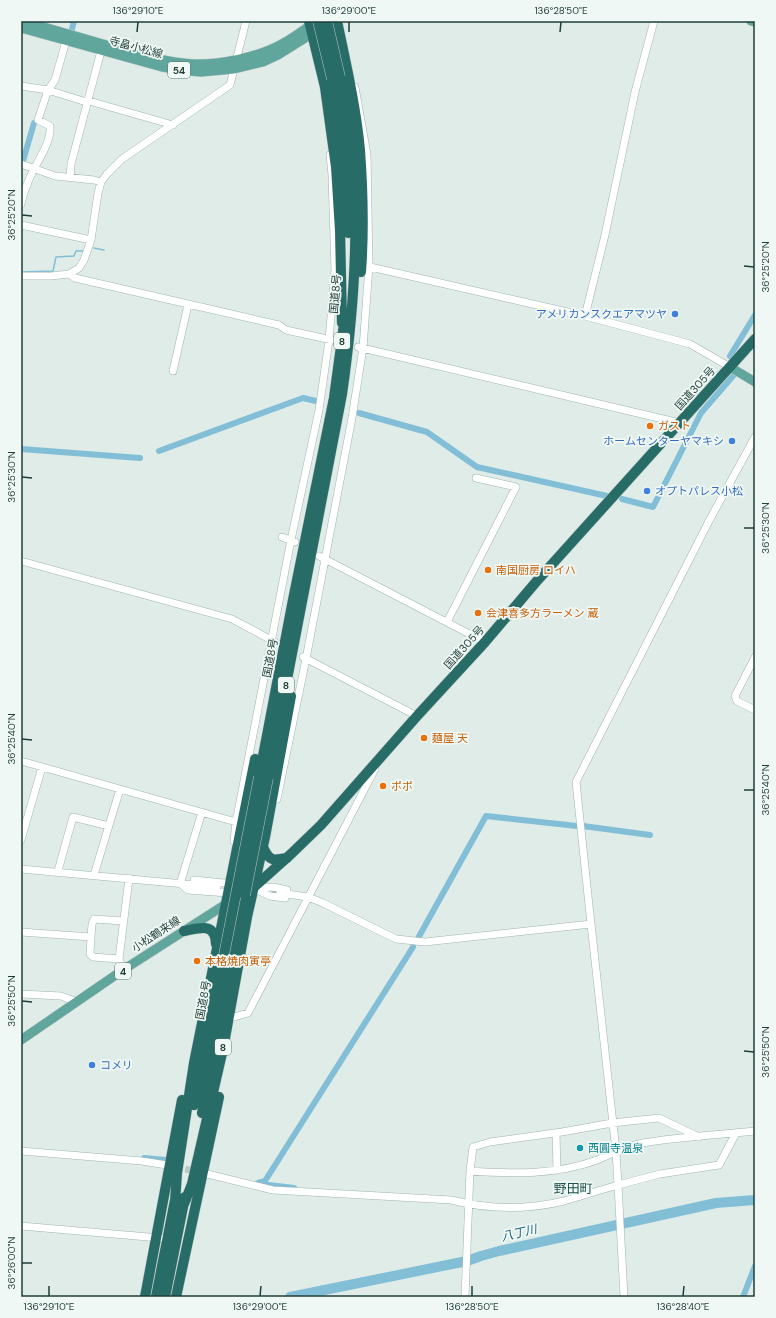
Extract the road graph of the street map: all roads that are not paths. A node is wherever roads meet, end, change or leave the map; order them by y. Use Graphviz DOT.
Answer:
graph roads {
  1 [pos="23,21"];
  2 [pos="246,21"];
  3 [pos="327,21"];
  4 [pos="331,21"];
  5 [pos="337,21"];
  6 [pos="654,21"];
  7 [pos="751,21"];
  8 [pos="755,22"];
  9 [pos="313,24"];
  10 [pos="21,28"];
  11 [pos="66,41"];
  12 [pos="342,47"];
  13 [pos="101,51"];
  14 [pos="236,60"];
  15 [pos="234,69"];
  16 [pos="336,78"];
  17 [pos="21,86"];
  18 [pos="325,87"];
  19 [pos="48,90"];
  20 [pos="89,101"];
  21 [pos="173,126"];
  22 [pos="21,164"];
  23 [pos="35,170"];
  24 [pos="70,178"];
  25 [pos="101,182"];
  26 [pos="21,204"];
  27 [pos="21,225"];
  28 [pos="91,240"];
  29 [pos="367,266"];
  30 [pos="69,274"];
  31 [pos="21,276"];
  32 [pos="188,305"];
  33 [pos="585,316"];
  34 [pos="350,339"];
  35 [pos="755,339"];
  36 [pos="334,342"];
  37 [pos="361,347"];
  38 [pos="730,367"];
  39 [pos="173,372"];
  40 [pos="755,382"];
  41 [pos="680,423"];
  42 [pos="755,437"];
  43 [pos="476,478"];
  44 [pos="282,537"];
  45 [pos="293,541"];
  46 [pos="322,558"];
  47 [pos="21,561"];
  48 [pos="304,591"];
  49 [pos="293,600"];
  50 [pos="447,622"];
  51 [pos="274,642"];
  52 [pos="486,642"];
  53 [pos="755,657"];
  54 [pos="304,658"];
  55 [pos="755,710"];
  56 [pos="417,716"];
  57 [pos="21,761"];
  58 [pos="378,761"];
  59 [pos="42,767"];
  60 [pos="263,778"];
  61 [pos="120,789"];
  62 [pos="202,812"];
  63 [pos="236,822"];
  64 [pos="268,823"];
  65 [pos="109,826"];
  66 [pos="21,840"];
  67 [pos="263,847"];
  68 [pos="287,858"];
  69 [pos="234,864"];
  70 [pos="21,868"];
  71 [pos="58,871"];
  72 [pos="94,875"];
  73 [pos="129,878"];
  74 [pos="230,883"];
  75 [pos="180,884"];
  76 [pos="217,887"];
  77 [pos="253,888"];
  78 [pos="228,893"];
  79 [pos="280,893"];
  80 [pos="308,897"];
  81 [pos="226,904"];
  82 [pos="247,918"];
  83 [pos="123,921"];
  84 [pos="590,924"];
  85 [pos="184,931"];
  86 [pos="21,932"];
  87 [pos="91,937"];
  88 [pos="216,953"];
  89 [pos="119,959"];
  90 [pos="123,970"];
  91 [pos="21,994"];
  92 [pos="77,1002"];
  93 [pos="234,1017"];
  94 [pos="21,1040"];
  95 [pos="612,1123"];
  96 [pos="755,1131"];
  97 [pos="556,1133"];
  98 [pos="736,1133"];
  99 [pos="700,1137"];
  100 [pos="616,1151"];
  101 [pos="21,1152"];
  102 [pos="172,1166"];
  103 [pos="557,1170"];
  104 [pos="470,1171"];
  105 [pos="203,1173"];
  106 [pos="618,1185"];
  107 [pos="179,1203"];
  108 [pos="469,1204"];
  109 [pos="21,1226"];
  110 [pos="158,1238"];
  111 [pos="146,1292"];
  112 [pos="177,1292"];
  113 [pos="161,1293"];
  114 [pos="465,1297"];
  115 [pos="624,1297"];
  1 -- 14 [label="main road, 寺畠小松線 / 54"];
  2 -- 14 [label="street"];
  3 -- 16 [label="highway, 国道8号 / 8, bridge"];
  4 -- 9 [label="main road, 寺畠小松線 / 54"];
  5 -- 12 [label="highway, 8"];
  6 -- 33 [label="street"];
  7 -- 8 [label="main road"];
  9 -- 14 [label="main road, 寺畠小松線 / 54"];
  9 -- 15 [label="main road, 寺畠小松線 / 54"];
  9 -- 16 [label="highway, 国道8号 / 8, bridge"];
  9 -- 18 [label="highway, 8"];
  10 -- 11 [label="main road, 寺畠小松線 / 54"];
  11 -- 13 [label="main road, 寺畠小松線 / 54"];
  11 -- 19 [label="street"];
  12 -- 29 [label="street"];
  12 -- 34 [label="highway, 8"];
  13 -- 15 [label="main road, 寺畠小松線 / 54"];
  13 -- 20 [label="street"];
  14 -- 15 [label="street"];
  15 -- 21 [label="street"];
  16 -- 34 [label="highway, 国道8号 / 8"];
  16 -- 36 [label="highway, 国道8号 / 8"];
  17 -- 19 [label="street"];
  18 -- 36 [label="highway, 8"];
  18 -- 36 [label="street"];
  19 -- 20 [label="street"];
  19 -- 23 [label="street"];
  20 -- 21 [label="street"];
  20 -- 24 [label="street"];
  21 -- 25 [label="street"];
  22 -- 23 [label="street"];
  23 -- 24 [label="street"];
  23 -- 26 [label="street"];
  24 -- 25 [label="street"];
  25 -- 28 [label="street"];
  27 -- 28 [label="street"];
  28 -- 30 [label="street"];
  29 -- 33 [label="street"];
  29 -- 37 [label="street"];
  30 -- 31 [label="street"];
  30 -- 32 [label="street"];
  32 -- 36 [label="street"];
  32 -- 39 [label="street"];
  33 -- 38 [label="street"];
  34 -- 48 [label="highway, 国道8号 / 8"];
  35 -- 38 [label="highway, 国道305号"];
  36 -- 45 [label="street"];
  36 -- 49 [label="highway, 国道8号 / 8"];
  37 -- 41 [label="street"];
  37 -- 46 [label="street"];
  38 -- 40 [label="main road"];
  38 -- 41 [label="highway, 国道305号"];
  41 -- 52 [label="highway, 国道305号"];
  42 -- 84 [label="street"];
  43 -- 50 [label="street"];
  44 -- 45 [label="street"];
  45 -- 51 [label="street"];
  46 -- 50 [label="street"];
  46 -- 54 [label="street"];
  47 -- 51 [label="street"];
  48 -- 60 [label="highway, 国道8号 / 8"];
  48 -- 64 [label="highway, 8"];
  49 -- 60 [label="highway, 国道8号 / 8"];
  49 -- 69 [label="highway, 8"];
  50 -- 52 [label="street"];
  51 -- 63 [label="street"];
  52 -- 56 [label="highway, 国道305号"];
  53 -- 55 [label="street"];
  54 -- 56 [label="street"];
  54 -- 64 [label="street"];
  56 -- 58 [label="highway, 国道305号"];
  57 -- 59 [label="street"];
  58 -- 68 [label="highway, 国道305号"];
  58 -- 80 [label="street"];
  59 -- 61 [label="street"];
  59 -- 66 [label="street"];
  60 -- 107 [label="highway, 国道8号 / 8, bridge"];
  61 -- 62 [label="street"];
  61 -- 65 [label="street"];
  62 -- 63 [label="street"];
  62 -- 75 [label="street"];
  63 -- 69 [label="street"];
  64 -- 67 [label="highway, 8"];
  65 -- 71 [label="street"];
  65 -- 72 [label="street"];
  67 -- 68 [label="highway"];
  67 -- 77 [label="highway, 8"];
  68 -- 77 [label="highway, 国道305号"];
  69 -- 74 [label="highway, 8"];
  70 -- 71 [label="street"];
  71 -- 72 [label="street"];
  72 -- 73 [label="street"];
  73 -- 75 [label="street"];
  73 -- 83 [label="street"];
  74 -- 75 [label="street"];
  74 -- 77 [label="street"];
  74 -- 78 [label="highway, 8"];
  75 -- 76 [label="street"];
  75 -- 78 [label="street"];
  77 -- 78 [label="street"];
  77 -- 80 [label="street"];
  77 -- 81 [label="highway, 国道305号"];
  77 -- 82 [label="highway, 8"];
  78 -- 81 [label="highway, 8"];
  79 -- 80 [label="street"];
  80 -- 84 [label="street"];
  80 -- 93 [label="street"];
  81 -- 85 [label="main road, 小松鶴来線 / 4"];
  81 -- 88 [label="highway, 8"];
  82 -- 93 [label="highway"];
  82 -- 107 [label="highway, 8"];
  83 -- 87 [label="street"];
  83 -- 89 [label="street"];
  84 -- 95 [label="street"];
  85 -- 88 [label="highway"];
  85 -- 90 [label="main road, 小松鶴来線 / 4"];
  86 -- 87 [label="street"];
  87 -- 89 [label="street"];
  88 -- 102 [label="highway"];
  88 -- 107 [label="highway, 8"];
  89 -- 90 [label="street"];
  90 -- 92 [label="main road, 小松鶴来線 / 4"];
  91 -- 92 [label="street"];
  92 -- 94 [label="main road, 小松鶴来線 / 4"];
  93 -- 105 [label="highway"];
  95 -- 97 [label="street"];
  95 -- 99 [label="street"];
  95 -- 100 [label="street"];
  96 -- 98 [label="street"];
  97 -- 103 [label="street"];
  97 -- 104 [label="street"];
  98 -- 99 [label="street"];
  98 -- 106 [label="street"];
  99 -- 100 [label="street"];
  100 -- 103 [label="street"];
  100 -- 106 [label="street"];
  101 -- 102 [label="street"];
  102 -- 110 [label="highway"];
  103 -- 104 [label="street"];
  104 -- 108 [label="street"];
  105 -- 108 [label="street"];
  105 -- 112 [label="highway"];
  106 -- 108 [label="street"];
  106 -- 115 [label="street"];
  107 -- 113 [label="highway, 国道8号 / 8"];
  108 -- 114 [label="street"];
  109 -- 110 [label="street"];
  110 -- 111 [label="highway"];
}
